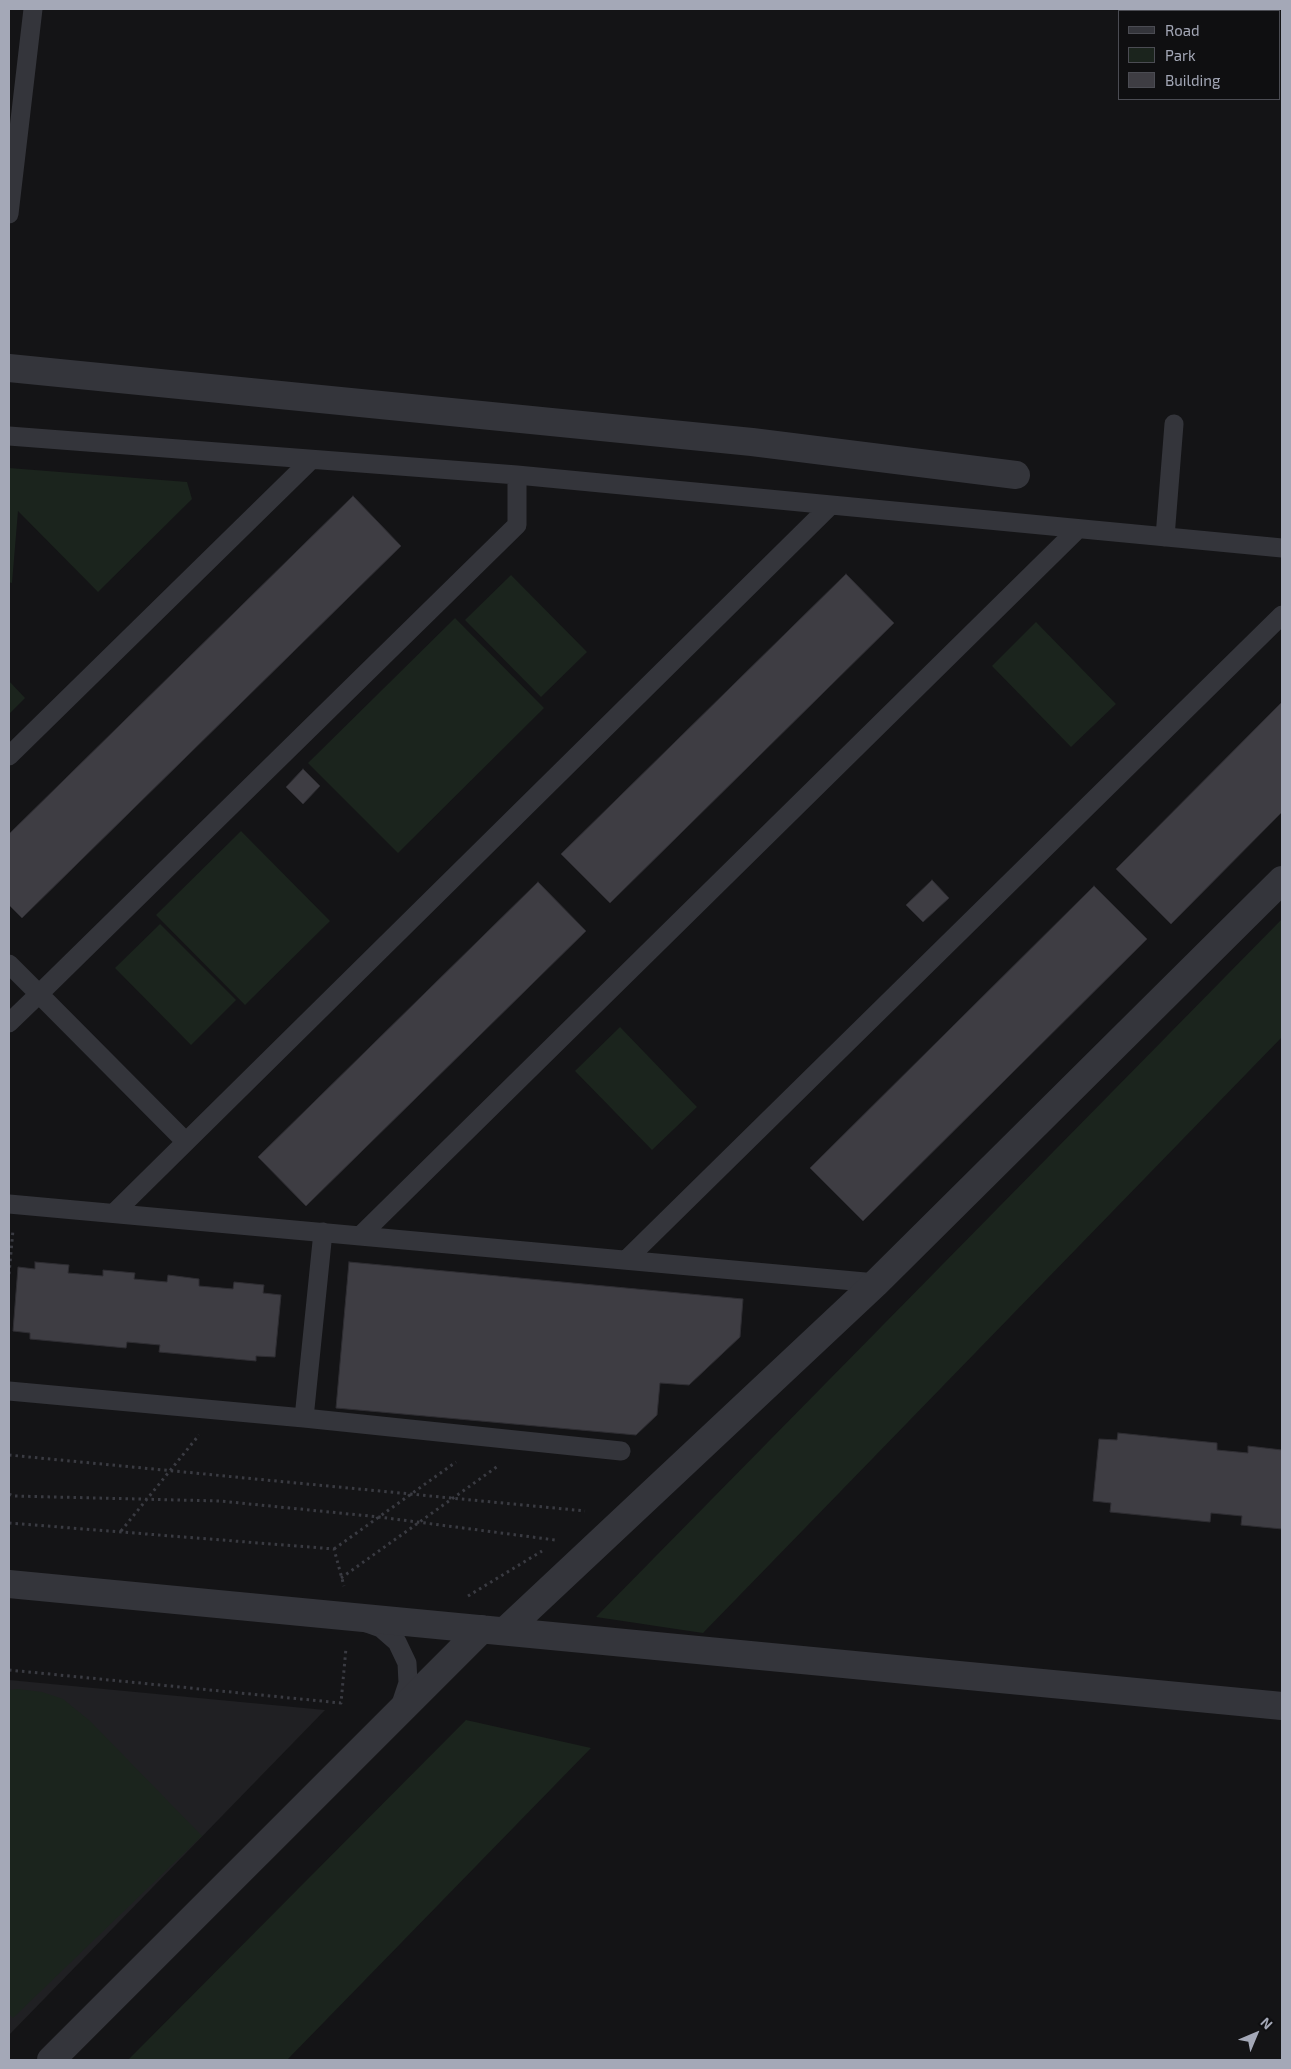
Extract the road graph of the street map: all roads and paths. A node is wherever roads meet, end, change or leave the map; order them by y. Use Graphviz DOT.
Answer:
graph roads {
  1 [pos="33,9"];
  2 [pos="9,214"];
  3 [pos="9,368"];
  4 [pos="1174,424"];
  5 [pos="9,436"];
  6 [pos="311,460"];
  7 [pos="517,475"];
  8 [pos="1016,475"];
  9 [pos="831,505"];
  10 [pos="1078,529"];
  11 [pos="1165,537"];
  12 [pos="1282,548"];
  13 [pos="1282,614"];
  14 [pos="9,756"];
  15 [pos="1282,880"];
  16 [pos="9,964"];
  17 [pos="38,994"];
  18 [pos="9,1023"];
  19 [pos="186,1142"];
  20 [pos="12,1204"];
  21 [pos="114,1213"];
  22 [pos="323,1232"];
  23 [pos="360,1236"];
  24 [pos="626,1260"];
  25 [pos="9,1274"];
  26 [pos="876,1283"];
  27 [pos="9,1392"];
  28 [pos="304,1418"];
  29 [pos="201,1434"];
  30 [pos="621,1451"];
  31 [pos="9,1455"];
  32 [pos="459,1460"];
  33 [pos="501,1464"];
  34 [pos="171,1471"];
  35 [pos="9,1494"];
  36 [pos="412,1494"];
  37 [pos="454,1498"];
  38 [pos="147,1499"];
  39 [pos="591,1512"];
  40 [pos="379,1517"];
  41 [pos="9,1523"];
  42 [pos="420,1523"];
  43 [pos="120,1532"];
  44 [pos="334,1549"];
  45 [pos="341,1578"];
  46 [pos="9,1584"];
  47 [pos="346,1590"];
  48 [pos="465,1597"];
  49 [pos="348,1629"];
  50 [pos="494,1630"];
  51 [pos="9,1670"];
  52 [pos="1282,1706"];
  53 [pos="398,1713"];
  54 [pos="51,2060"];
  1 -- 2 [label="lane"];
  3 -- 8 [label="street"];
  4 -- 11 [label="lane"];
  5 -- 6 [label="lane"];
  6 -- 7 [label="lane"];
  6 -- 14 [label="lane"];
  7 -- 9 [label="lane"];
  7 -- 17 [label="lane"];
  9 -- 10 [label="lane"];
  9 -- 19 [label="lane"];
  10 -- 11 [label="lane"];
  10 -- 23 [label="lane"];
  11 -- 12 [label="lane"];
  13 -- 24 [label="lane"];
  15 -- 26 [label="street"];
  16 -- 17 [label="lane"];
  17 -- 18 [label="lane"];
  17 -- 19 [label="lane"];
  19 -- 21 [label="lane"];
  20 -- 21 [label="lane"];
  20 -- 25 [label="path"];
  21 -- 22 [label="lane"];
  22 -- 23 [label="lane"];
  22 -- 28 [label="lane"];
  23 -- 24 [label="lane"];
  24 -- 26 [label="lane"];
  26 -- 50 [label="street"];
  27 -- 28 [label="lane"];
  28 -- 30 [label="lane"];
  29 -- 34 [label="path"];
  31 -- 34 [label="path"];
  32 -- 36 [label="path"];
  33 -- 37 [label="path"];
  34 -- 36 [label="path"];
  34 -- 38 [label="path"];
  35 -- 38 [label="path"];
  36 -- 37 [label="path"];
  36 -- 40 [label="path"];
  37 -- 39 [label="path"];
  37 -- 42 [label="path"];
  38 -- 40 [label="path"];
  38 -- 43 [label="path"];
  40 -- 42 [label="path"];
  40 -- 44 [label="path"];
  41 -- 43 [label="path"];
  42 -- 45 [label="path"];
  42 -- 48 [label="path"];
  43 -- 44 [label="path"];
  44 -- 45 [label="path"];
  45 -- 47 [label="path"];
  46 -- 49 [label="street"];
  49 -- 50 [label="street"];
  49 -- 51 [label="path"];
  49 -- 53 [label="lane"];
  50 -- 52 [label="street"];
  50 -- 53 [label="street"];
  53 -- 54 [label="street"];
}
